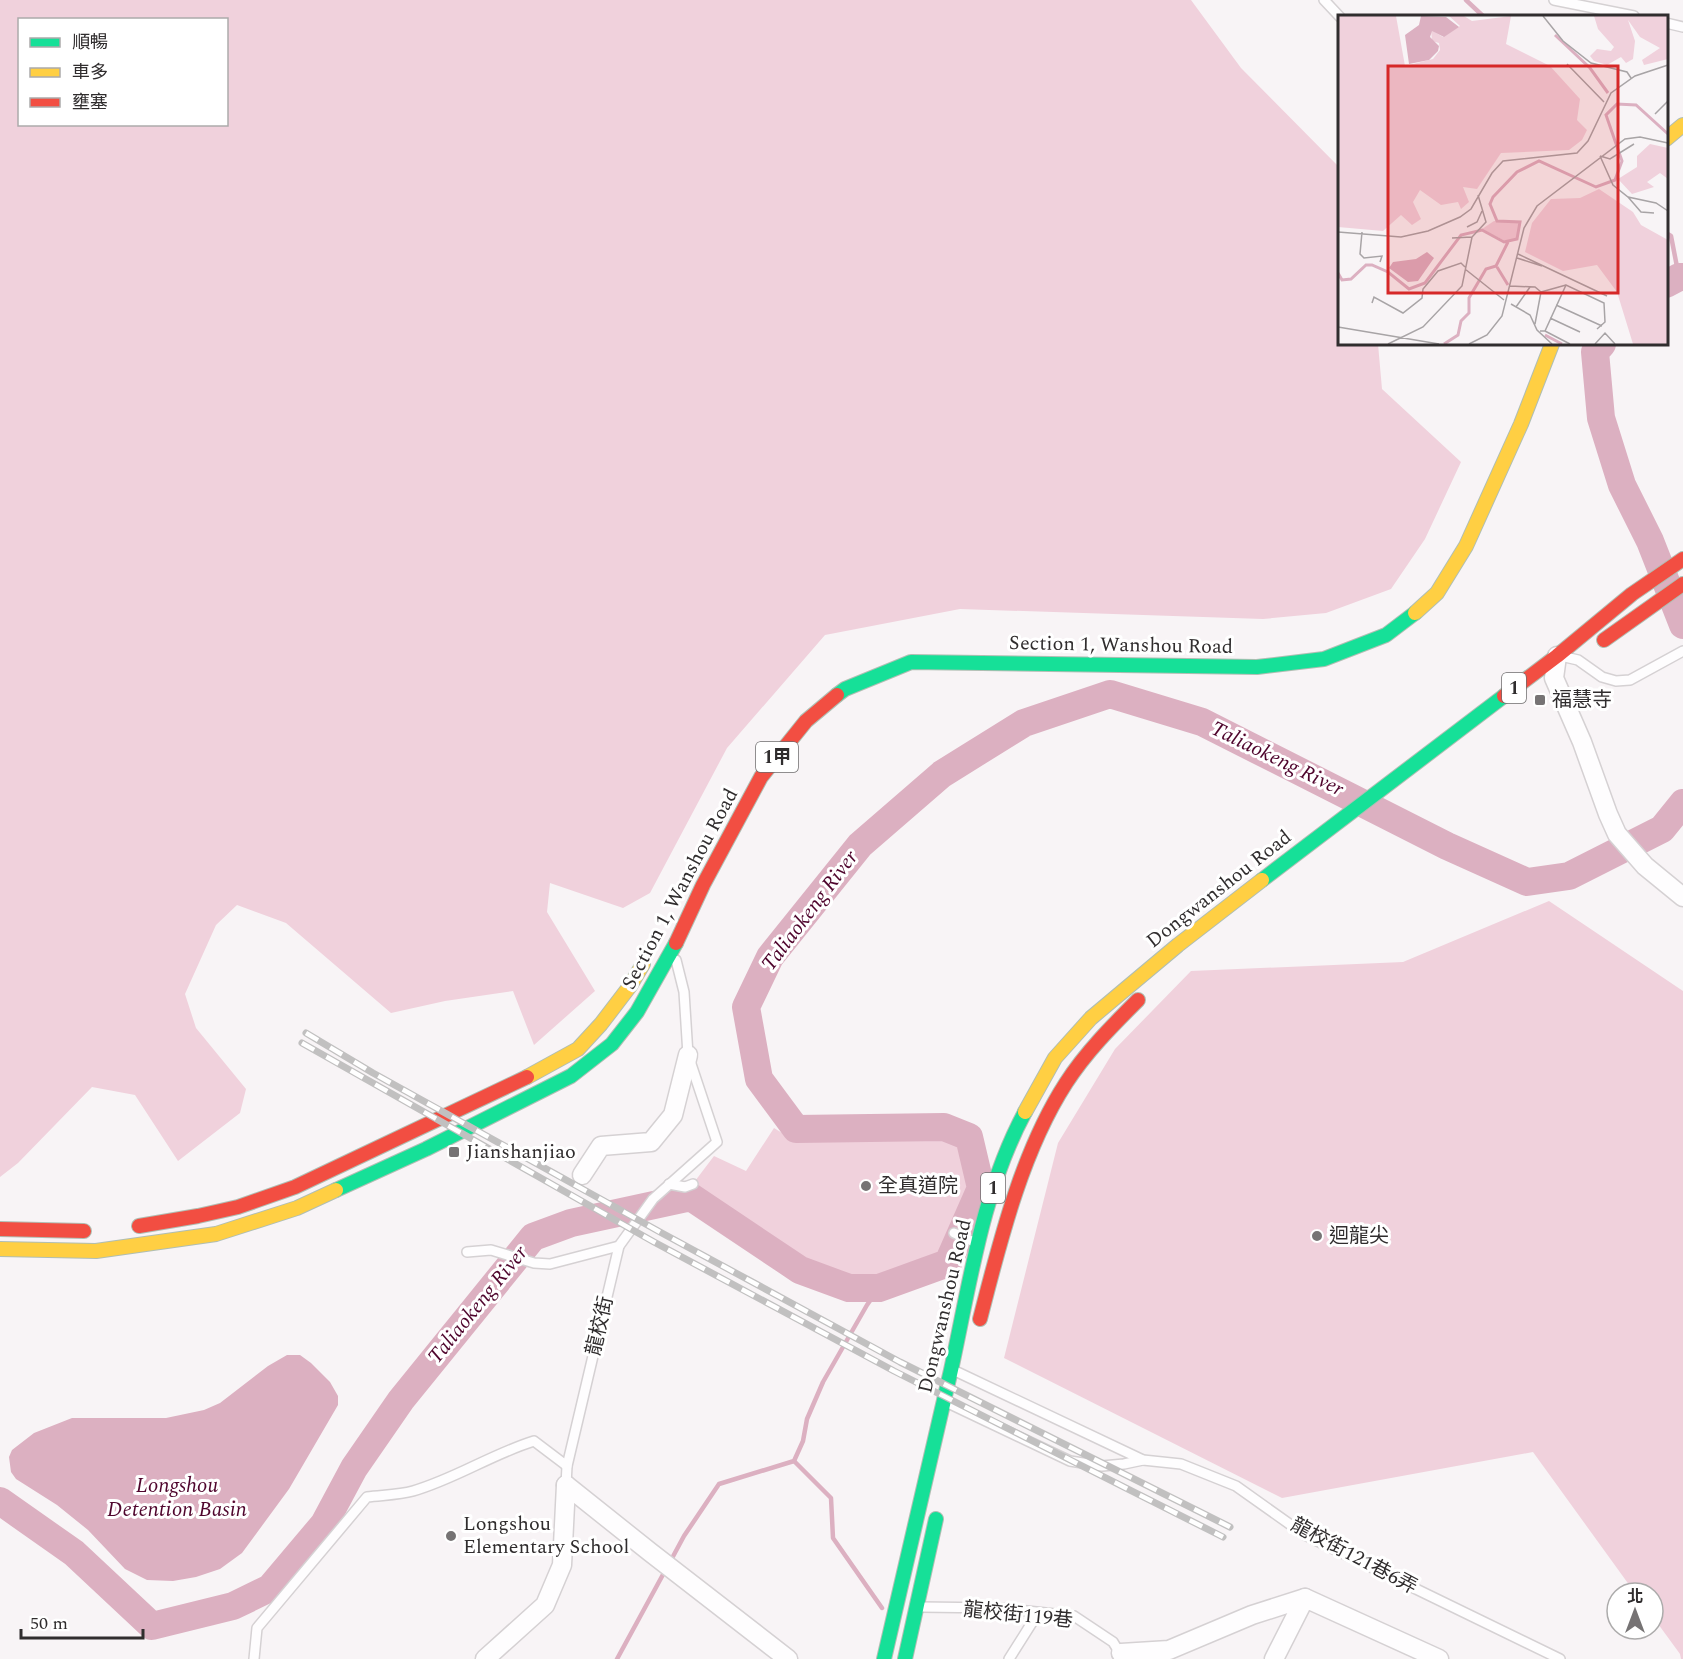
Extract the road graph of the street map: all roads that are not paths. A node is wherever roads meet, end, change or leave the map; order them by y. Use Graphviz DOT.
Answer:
graph roads {
  1 [pos="1324,0"];
  2 [pos="1554,0"];
  3 [pos="1338,15"];
  4 [pos="1629,15"];
  5 [pos="1668,23"];
  6 [pos="1683,27"];
  7 [pos="1683,125"];
  8 [pos="1668,138"];
  9 [pos="1552,345"];
  10 [pos="1683,559"];
  11 [pos="1683,584"];
  12 [pos="1588,653"];
  13 [pos="1680,653"];
  14 [pos="1557,656"];
  15 [pos="1549,682"];
  16 [pos="697,868"];
  17 [pos="1683,897"];
  18 [pos="682,898"];
  19 [pos="669,947"];
  20 [pos="647,957"];
  21 [pos="1145,993"];
  22 [pos="688,1055"];
  23 [pos="582,1175"];
  24 [pos="669,1184"];
  25 [pos="693,1184"];
  26 [pos="128,1227"];
  27 [pos="0,1229"];
  28 [pos="95,1231"];
  29 [pos="954,1233"];
  30 [pos="977,1243"];
  31 [pos="619,1246"];
  32 [pos="997,1249"];
  33 [pos="0,1250"];
  34 [pos="467,1252"];
  35 [pos="977,1330"];
  36 [pos="951,1370"];
  37 [pos="962,1392"];
  38 [pos="943,1401"];
  39 [pos="1143,1460"];
  40 [pos="567,1466"];
  41 [pos="566,1485"];
  42 [pos="939,1507"];
  43 [pos="1305,1598"];
  44 [pos="897,1604"];
  45 [pos="917,1607"];
  46 [pos="1038,1613"];
  47 [pos="1121,1656"];
  48 [pos="254,1659"];
  49 [pos="485,1659"];
  50 [pos="788,1659"];
  51 [pos="884,1659"];
  52 [pos="905,1659"];
  53 [pos="1009,1659"];
  54 [pos="1274,1659"];
  55 [pos="1439,1659"];
  56 [pos="1560,1659"];
  1 -- 3 [label="lane"];
  2 -- 4 [label="lane"];
  5 -- 6 [label="lane"];
  7 -- 8 [label="main road"];
  9 -- 19 [label="main road, Section 1, Wanshou Road / 1甲"];
  10 -- 14 [label="main road, 1"];
  11 -- 12 [label="main road, 1"];
  12 -- 13 [label="lane"];
  12 -- 14 [label="lane"];
  12 -- 15 [label="main road, 1"];
  14 -- 15 [label="street"];
  14 -- 30 [label="main road, Dongwanshou Road / 1"];
  15 -- 17 [label="street"];
  16 -- 18 [label="main road, Section 1, Wanshou Road"];
  19 -- 22 [label="lane, 龍校街"];
  19 -- 33 [label="main road, Section 1, Wanshou Road / 1甲"];
  20 -- 26 [label="main road, Section 1, Wanshou Road"];
  21 -- 32 [label="main road, Dongwanshou Road / 1"];
  22 -- 23 [label="street"];
  22 -- 24 [label="lane, 龍校街"];
  24 -- 25 [label="lane"];
  24 -- 31 [label="lane, 龍校街"];
  27 -- 28 [label="main road"];
  29 -- 30 [label="lane"];
  30 -- 32 [label="main road"];
  30 -- 36 [label="main road, Dongwanshou Road / 1"];
  31 -- 34 [label="lane"];
  31 -- 40 [label="lane, 龍校街"];
  32 -- 35 [label="main road, Dongwanshou Road / 1"];
  36 -- 37 [label="lane, 龍校街121巷6弄"];
  36 -- 38 [label="main road, Dongwanshou Road / 1"];
  37 -- 38 [label="lane"];
  37 -- 39 [label="lane, 龍校街121巷6弄"];
  37 -- 39 [label="lane"];
  38 -- 44 [label="main road, Dongwanshou Road / 1"];
  39 -- 56 [label="lane, 龍校街121巷6弄"];
  40 -- 41 [label="lane, 龍校街"];
  40 -- 48 [label="lane"];
  41 -- 49 [label="street"];
  41 -- 50 [label="street"];
  42 -- 45 [label="main road"];
  43 -- 47 [label="street"];
  43 -- 54 [label="street"];
  43 -- 55 [label="street"];
  44 -- 45 [label="lane, 龍校街119巷"];
  44 -- 51 [label="main road, Dongwanshou Road / 1"];
  45 -- 46 [label="lane, 龍校街119巷"];
  45 -- 52 [label="main road"];
  46 -- 47 [label="lane, 龍校街119巷"];
  46 -- 53 [label="lane"];
}
